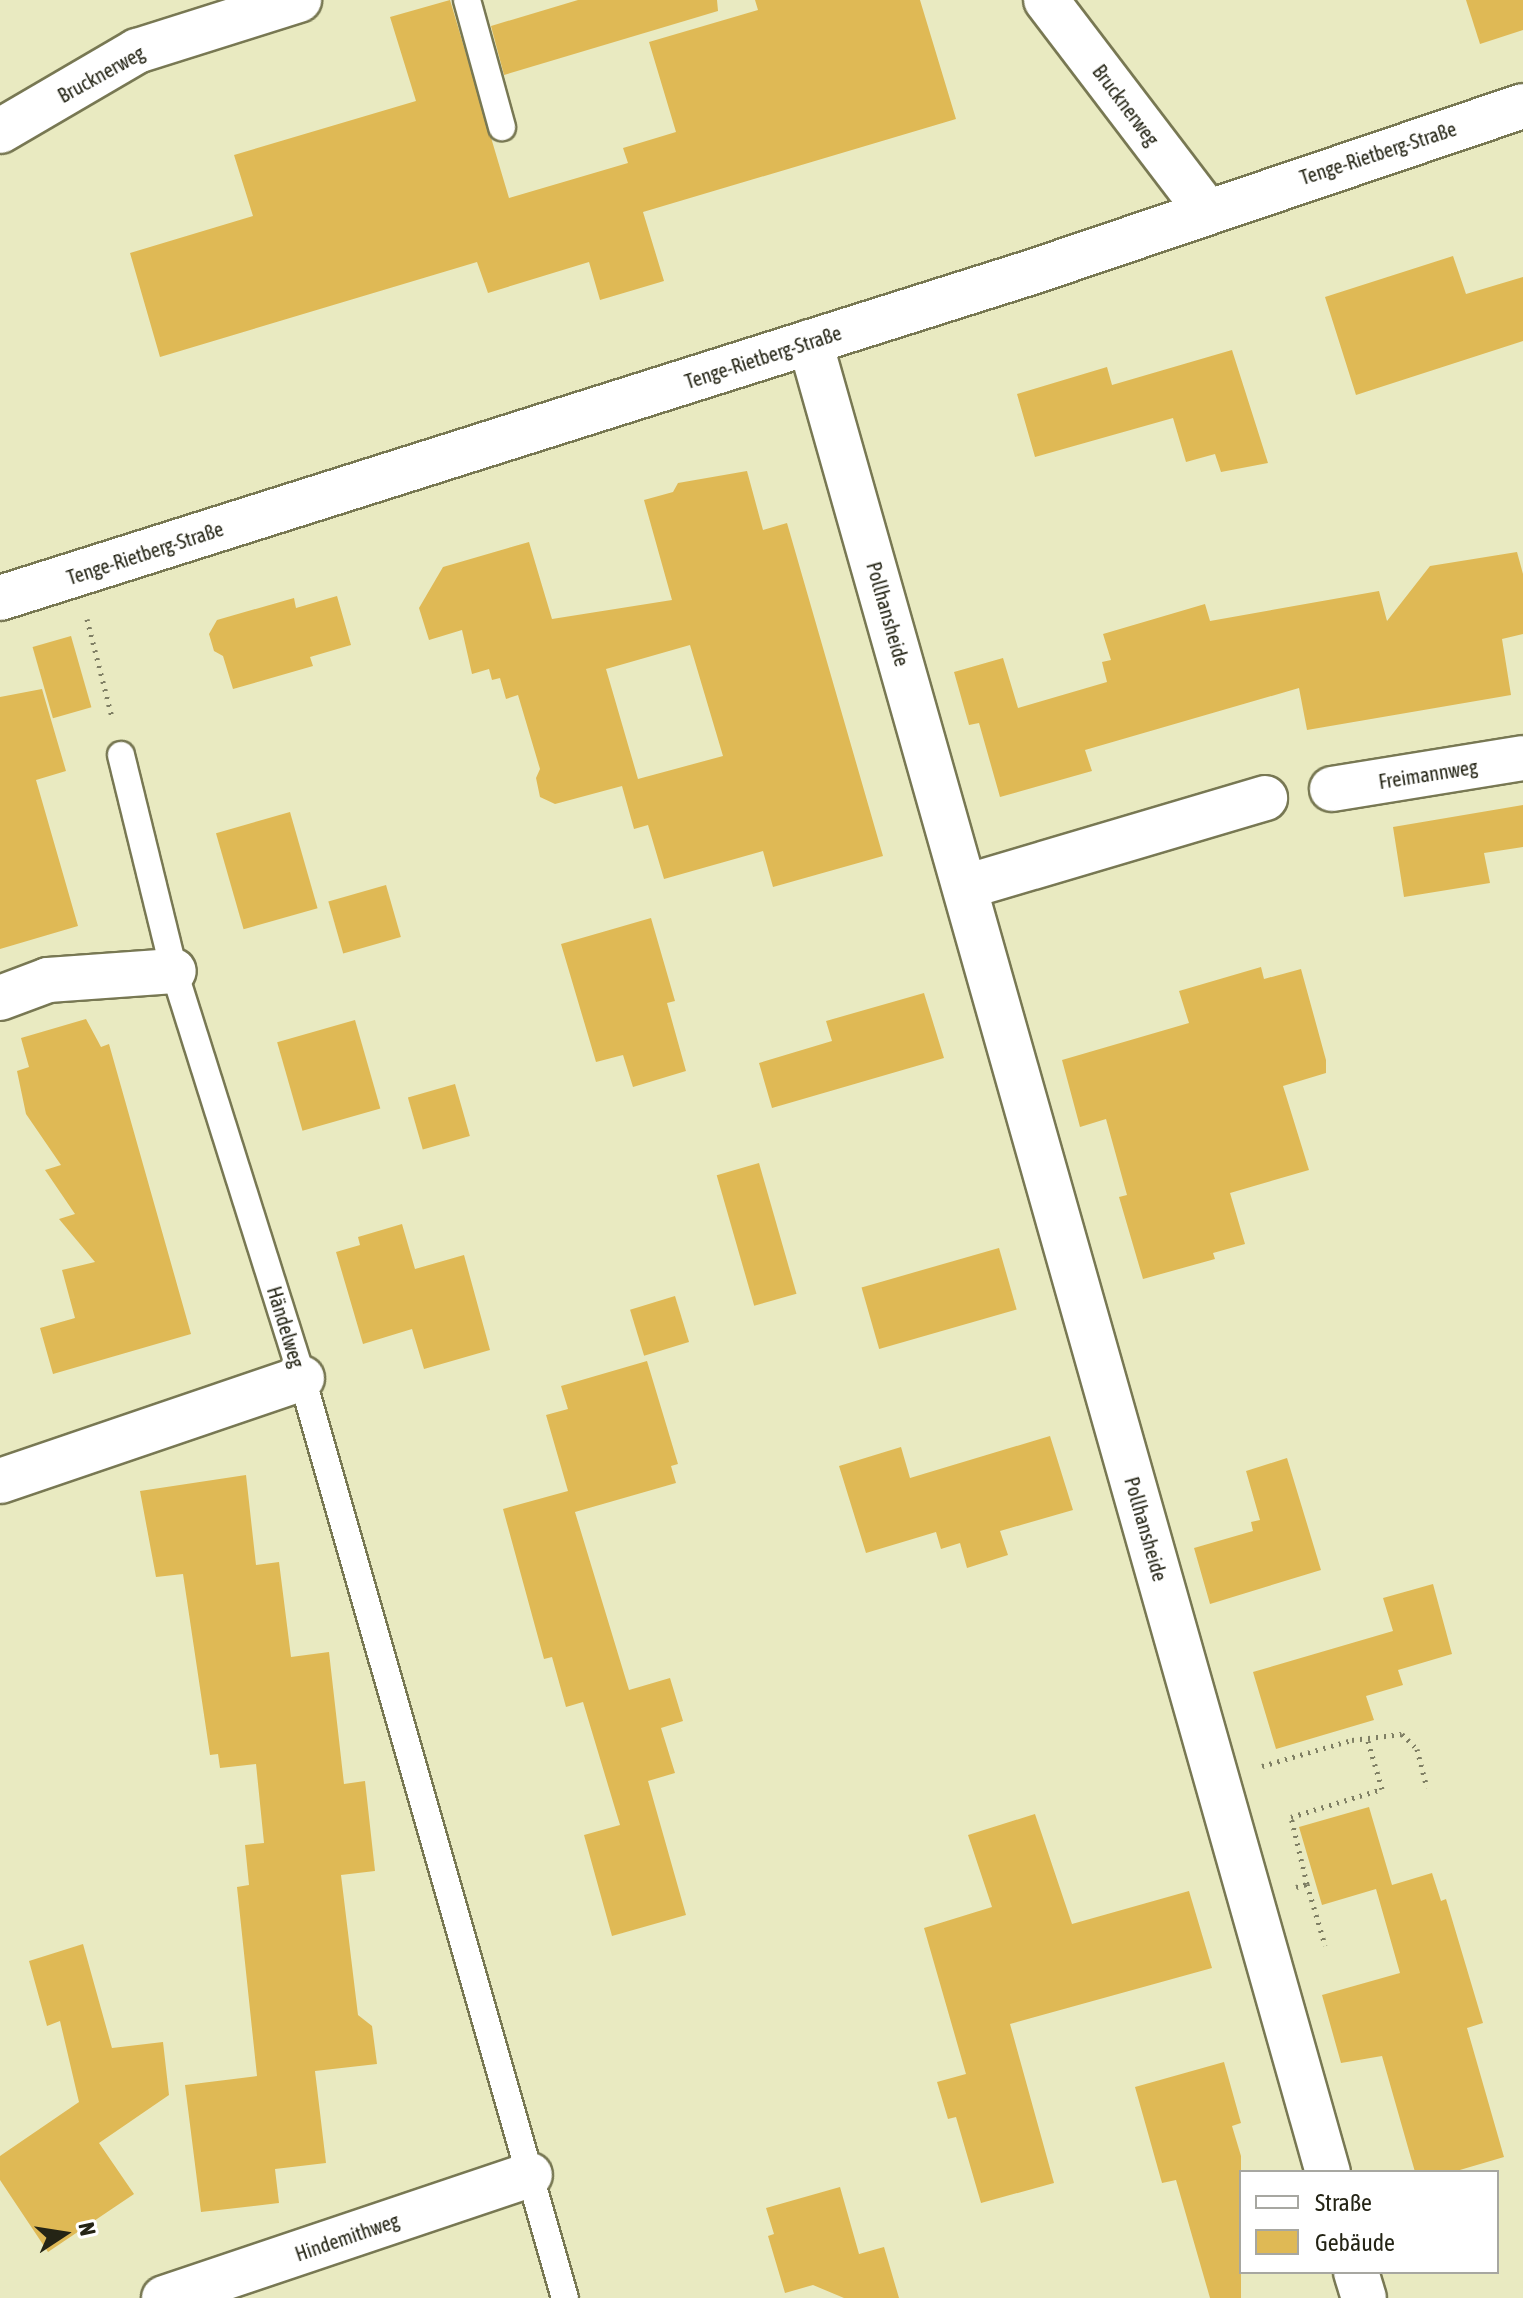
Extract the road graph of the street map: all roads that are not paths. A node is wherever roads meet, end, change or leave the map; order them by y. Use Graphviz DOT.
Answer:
graph roads {
  1 [pos="299,0"];
  2 [pos="467,0"];
  3 [pos="1046,0"];
  4 [pos="1523,106"];
  5 [pos="502,127"];
  6 [pos="0,131"];
  7 [pos="1205,209"];
  8 [pos="810,342"];
  9 [pos="0,598"];
  10 [pos="121,755"];
  11 [pos="1523,758"];
  12 [pos="1332,789"];
  13 [pos="1265,798"];
  14 [pos="965,887"];
  15 [pos="174,971"];
  16 [pos="0,998"];
  17 [pos="302,1378"];
  18 [pos="0,1481"];
  19 [pos="1327,2170"];
  20 [pos="530,2175"];
  21 [pos="1357,2274"];
  22 [pos="164,2298"];
  23 [pos="565,2298"];
  24 [pos="1364,2298"];
  1 -- 6 [label="street, Brucknerweg"];
  2 -- 5 [label="lane"];
  3 -- 7 [label="street, Brucknerweg"];
  4 -- 7 [label="street, Tenge-Rietberg-Straße"];
  7 -- 8 [label="street, Tenge-Rietberg-Straße"];
  8 -- 9 [label="street, Tenge-Rietberg-Straße"];
  8 -- 14 [label="street, Pollhansheide"];
  10 -- 15 [label="lane, Händelweg"];
  11 -- 12 [label="street, Freimannweg"];
  13 -- 14 [label="street"];
  14 -- 19 [label="street, Pollhansheide"];
  15 -- 16 [label="street"];
  15 -- 17 [label="lane, Händelweg"];
  17 -- 18 [label="street, Händelweg"];
  17 -- 20 [label="lane"];
  20 -- 22 [label="street, Hindemithweg"];
  20 -- 23 [label="lane"];
  21 -- 24 [label="street"];
}
